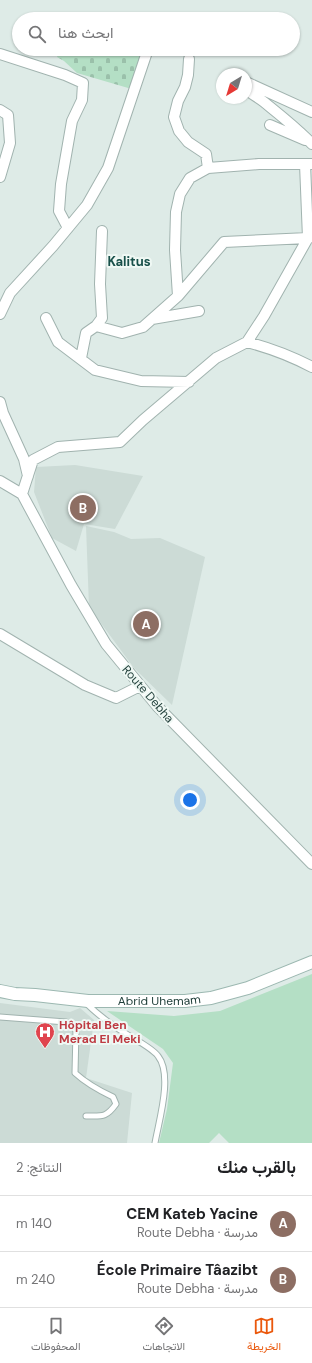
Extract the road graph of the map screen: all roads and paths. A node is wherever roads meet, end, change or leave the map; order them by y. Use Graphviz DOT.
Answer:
graph roads {
  1 [pos="0,54"];
  2 [pos="146,56"];
  3 [pos="189,59"];
  4 [pos="252,85"];
  5 [pos="252,92"];
  6 [pos="0,110"];
  7 [pos="312,112"];
  8 [pos="270,125"];
  9 [pos="312,144"];
  10 [pos="309,164"];
  11 [pos="208,168"];
  12 [pos="0,177"];
  13 [pos="68,228"];
  14 [pos="102,231"];
  15 [pos="310,237"];
  16 [pos="178,296"];
  17 [pos="199,310"];
  18 [pos="0,314"];
  19 [pos="46,318"];
  20 [pos="152,319"];
  21 [pos="96,326"];
  22 [pos="247,342"];
  23 [pos="80,358"];
  24 [pos="312,367"];
  25 [pos="189,382"];
  26 [pos="0,402"];
  27 [pos="28,477"];
  28 [pos="0,481"];
  29 [pos="22,494"];
  30 [pos="0,634"];
  31 [pos="140,686"];
  32 [pos="312,864"];
  33 [pos="312,962"];
  34 [pos="0,991"];
  35 [pos="82,1000"];
  36 [pos="0,1017"];
  37 [pos="86,1116"];
  38 [pos="155,1143"];
  1 -- 13 [label="street"];
  2 -- 13 [label="street"];
  3 -- 11 [label="street"];
  4 -- 7 [label="street"];
  5 -- 9 [label="street"];
  6 -- 12 [label="street"];
  8 -- 9 [label="street"];
  10 -- 11 [label="street"];
  10 -- 15 [label="street"];
  11 -- 16 [label="street"];
  13 -- 18 [label="street"];
  14 -- 21 [label="street"];
  15 -- 16 [label="street"];
  15 -- 22 [label="street"];
  16 -- 20 [label="street"];
  17 -- 20 [label="street"];
  19 -- 23 [label="street"];
  20 -- 21 [label="street"];
  21 -- 23 [label="street"];
  22 -- 24 [label="street"];
  22 -- 25 [label="street"];
  23 -- 25 [label="street"];
  25 -- 27 [label="street"];
  26 -- 27 [label="street"];
  27 -- 29 [label="street"];
  28 -- 29 [label="street"];
  29 -- 31 [label="street, Route Debha"];
  30 -- 31 [label="street"];
  31 -- 32 [label="street, Route Debha"];
  33 -- 35 [label="street, Abrid Uhemam"];
  34 -- 35 [label="street, Abrid Uhemam"];
  35 -- 38 [label="lane"];
  36 -- 37 [label="lane"];
}
